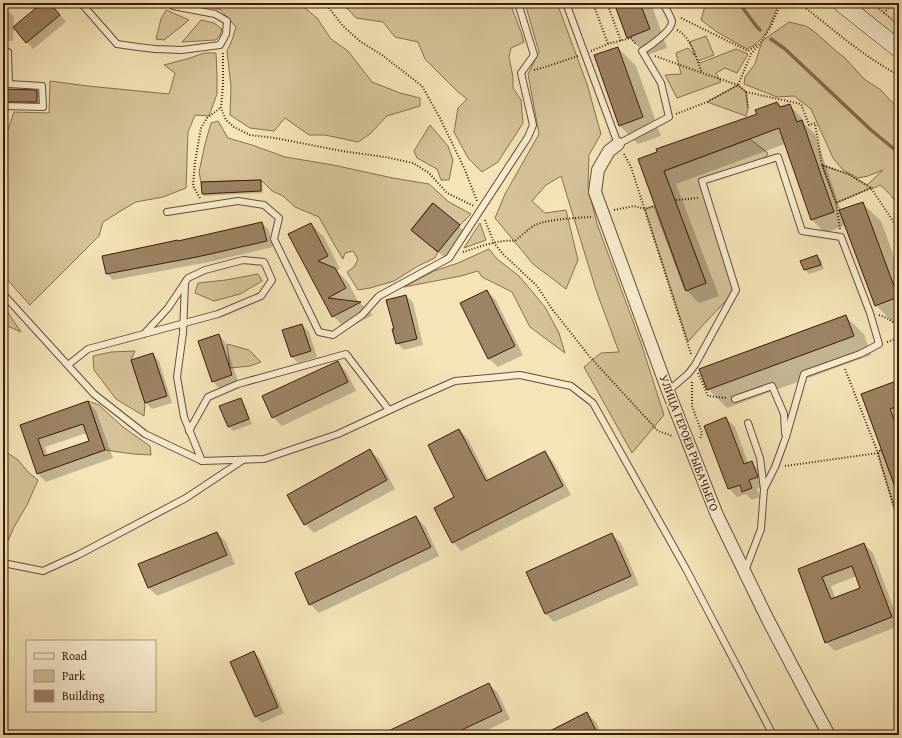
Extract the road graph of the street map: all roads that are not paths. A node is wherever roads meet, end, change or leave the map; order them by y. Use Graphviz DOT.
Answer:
graph roads {
  1 [pos="80,3"];
  2 [pos="518,3"];
  3 [pos="566,3"];
  4 [pos="663,3"];
  5 [pos="841,3"];
  6 [pos="173,6"];
  7 [pos="899,49"];
  8 [pos="3,51"];
  9 [pos="6,84"];
  10 [pos="3,106"];
  11 [pos="618,144"];
  12 [pos="167,212"];
  13 [pos="185,283"];
  14 [pos="3,294"];
  15 [pos="183,323"];
  16 [pos="144,334"];
  17 [pos="68,366"];
  18 [pos="668,391"];
  19 [pos="735,399"];
  20 [pos="389,410"];
  21 [pos="748,423"];
  22 [pos="189,431"];
  23 [pos="786,437"];
  24 [pos="244,460"];
  25 [pos="202,461"];
  26 [pos="764,489"];
  27 [pos="3,563"];
  28 [pos="744,573"];
  29 [pos="774,735"];
  30 [pos="829,735"];
  1 -- 6 [label="lane"];
  2 -- 12 [label="lane"];
  3 -- 11 [label="lane"];
  4 -- 11 [label="lane"];
  5 -- 7 [label="main road"];
  8 -- 9 [label="lane"];
  9 -- 10 [label="lane"];
  11 -- 18 [label="street, УЛИЦА ГЕРОЕВ РЫБАЧЬЕГО"];
  13 -- 15 [label="lane"];
  13 -- 15 [label="lane"];
  13 -- 16 [label="lane"];
  14 -- 17 [label="lane"];
  15 -- 16 [label="lane"];
  15 -- 22 [label="lane"];
  16 -- 17 [label="lane"];
  17 -- 25 [label="lane"];
  18 -- 23 [label="lane"];
  18 -- 28 [label="street, УЛИЦА ГЕРОЕВ РЫБАЧЬЕГО"];
  19 -- 23 [label="lane"];
  20 -- 22 [label="lane"];
  20 -- 24 [label="lane"];
  20 -- 29 [label="lane"];
  21 -- 26 [label="lane"];
  22 -- 25 [label="lane"];
  23 -- 26 [label="lane"];
  24 -- 25 [label="lane"];
  24 -- 27 [label="lane"];
  26 -- 28 [label="lane"];
  28 -- 30 [label="street, УЛИЦА ГЕРОЕВ РЫБАЧЬЕГО"];
}
